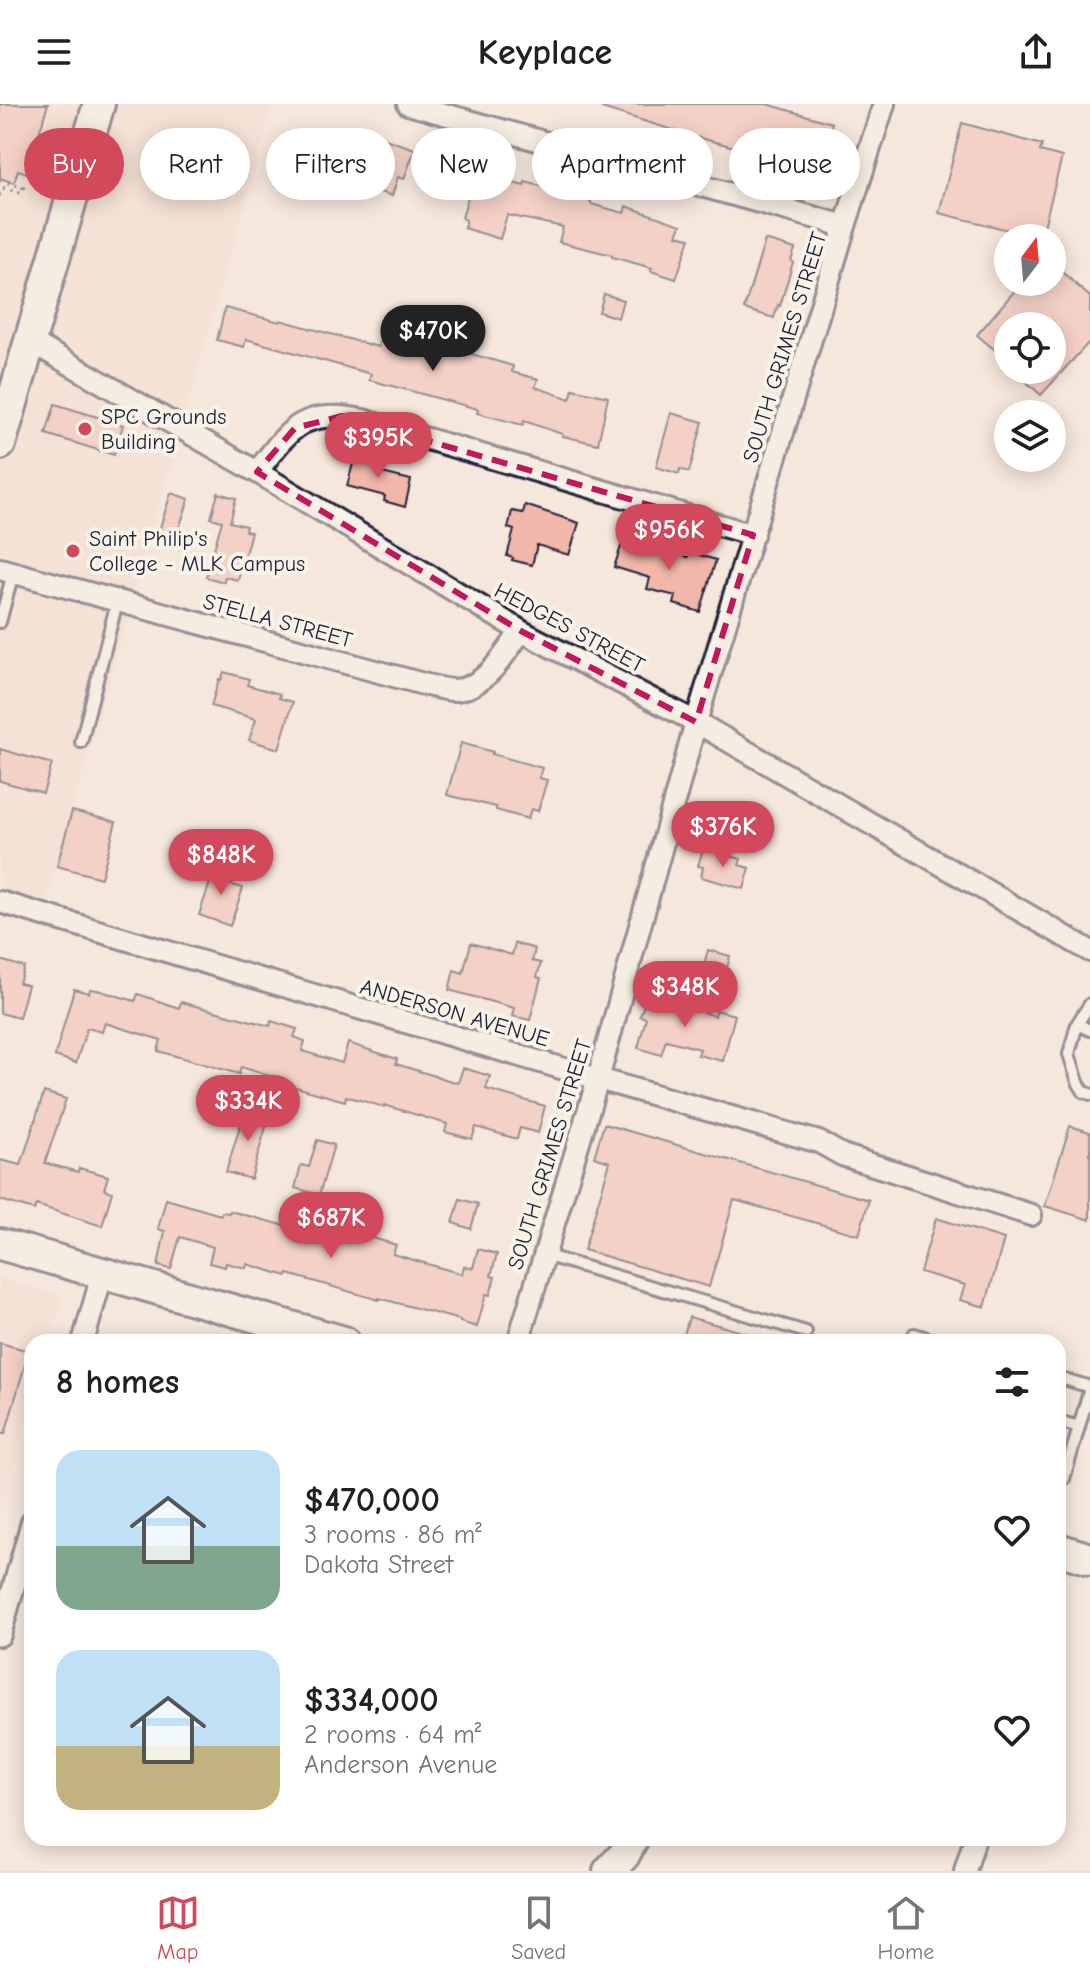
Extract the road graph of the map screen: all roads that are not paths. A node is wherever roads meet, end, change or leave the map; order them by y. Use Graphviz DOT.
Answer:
graph roads {
  1 [pos="99,104"];
  2 [pos="408,104"];
  3 [pos="884,104"];
  4 [pos="845,226"];
  5 [pos="30,341"];
  6 [pos="0,444"];
  7 [pos="257,472"];
  8 [pos="753,535"];
  9 [pos="6,571"];
  10 [pos="117,602"];
  11 [pos="0,622"];
  12 [pos="521,631"];
  13 [pos="696,722"];
  14 [pos="81,742"];
  15 [pos="0,902"];
  16 [pos="1090,951"];
  17 [pos="1090,1004"];
  18 [pos="1077,1024"];
  19 [pos="1090,1030"];
  20 [pos="598,1079"];
  21 [pos="1090,1094"];
  22 [pos="1031,1215"];
  23 [pos="0,1244"];
  24 [pos="544,1255"];
  25 [pos="103,1272"];
  26 [pos="806,1332"];
  27 [pos="85,1334"];
  28 [pos="316,1334"];
  29 [pos="520,1334"];
  30 [pos="1066,1380"];
  31 [pos="1090,1387"];
  32 [pos="1066,1423"];
  33 [pos="1079,1427"];
  34 [pos="1066,1472"];
  35 [pos="24,1550"];
  36 [pos="0,1635"];
  37 [pos="629,1846"];
  38 [pos="973,1846"];
  39 [pos="609,1871"];
  40 [pos="965,1871"];
  1 -- 5 [label="main road"];
  2 -- 4 [label="street"];
  3 -- 4 [label="street, SOUTH GRIMES STREET"];
  4 -- 8 [label="street, SOUTH GRIMES STREET"];
  5 -- 6 [label="main road"];
  5 -- 7 [label="street, HEDGES STREET"];
  7 -- 8 [label="street"];
  7 -- 12 [label="street, HEDGES STREET"];
  8 -- 13 [label="street, SOUTH GRIMES STREET"];
  9 -- 10 [label="street, STELLA STREET"];
  9 -- 11 [label="lane"];
  10 -- 12 [label="street, STELLA STREET"];
  10 -- 14 [label="lane"];
  12 -- 13 [label="street, HEDGES STREET"];
  13 -- 16 [label="street, HEDGES STREET"];
  13 -- 20 [label="street, SOUTH GRIMES STREET"];
  15 -- 20 [label="street, ANDERSON AVENUE"];
  17 -- 18 [label="lane"];
  18 -- 19 [label="lane"];
  18 -- 21 [label="lane"];
  20 -- 22 [label="street, ANDERSON AVENUE"];
  20 -- 24 [label="street, SOUTH GRIMES STREET"];
  23 -- 25 [label="main road"];
  24 -- 26 [label="lane"];
  24 -- 29 [label="street, SOUTH GRIMES STREET"];
  25 -- 27 [label="street"];
  25 -- 28 [label="main road"];
  30 -- 31 [label="lane"];
  31 -- 33 [label="lane"];
  32 -- 33 [label="lane"];
  33 -- 34 [label="lane"];
  35 -- 36 [label="street"];
  37 -- 39 [label="main road"];
  38 -- 40 [label="street"];
}
